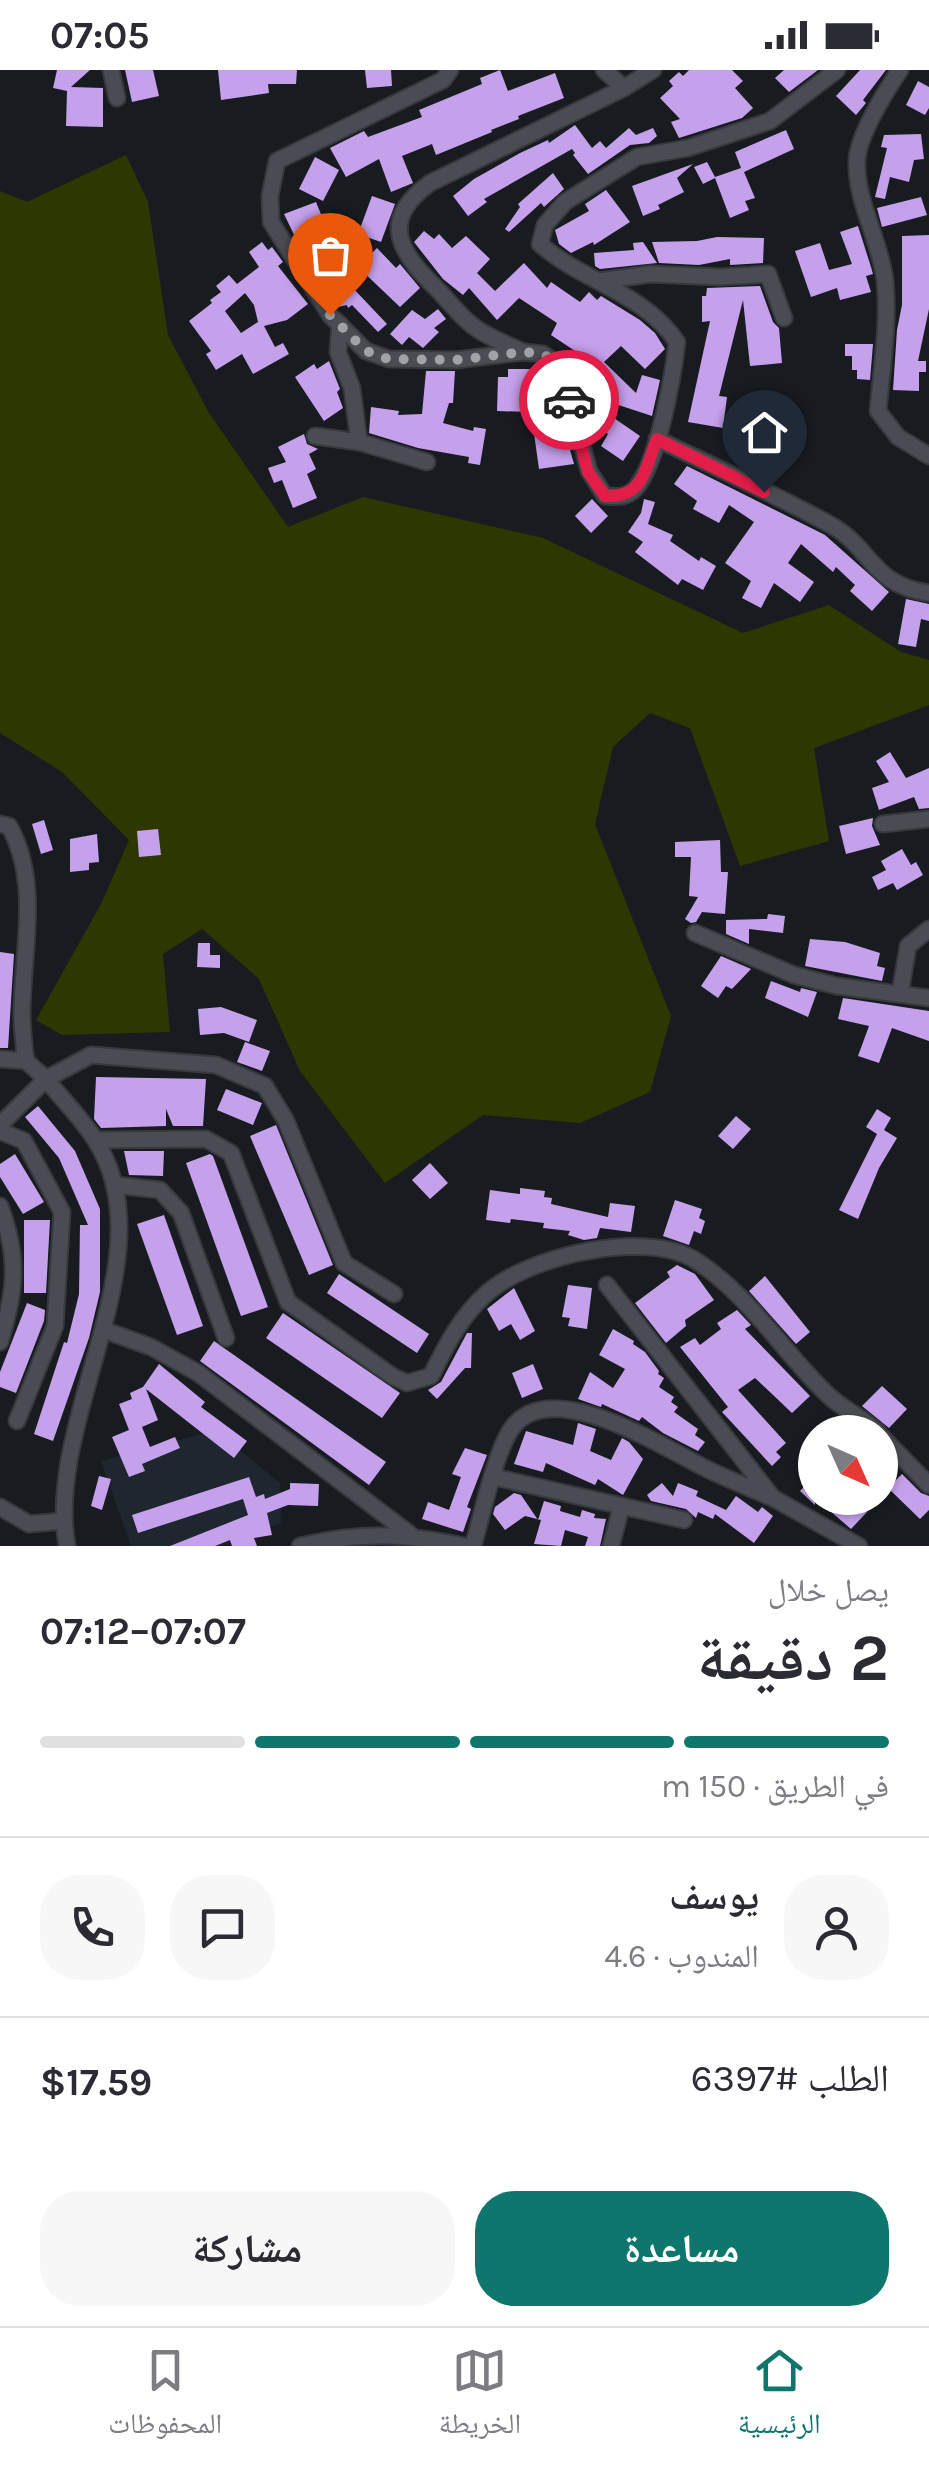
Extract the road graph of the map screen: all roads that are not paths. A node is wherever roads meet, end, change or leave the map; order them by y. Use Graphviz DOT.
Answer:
graph roads {
  1 [pos="110,70"];
  2 [pos="450,70"];
  3 [pos="604,70"];
  4 [pos="653,70"];
  5 [pos="837,70"];
  6 [pos="900,70"];
  7 [pos="624,88"];
  8 [pos="117,98"];
  9 [pos="599,281"];
  10 [pos="784,318"];
  11 [pos="340,324"];
  12 [pos="523,352"];
  13 [pos="316,436"];
  14 [pos="657,439"];
  15 [pos="359,442"];
  16 [pos="929,456"];
  17 [pos="428,462"];
  18 [pos="929,594"];
  19 [pos="929,820"];
  20 [pos="0,824"];
  21 [pos="883,824"];
  22 [pos="929,929"];
  23 [pos="694,933"];
  24 [pos="900,994"];
  25 [pos="929,998"];
  26 [pos="0,1060"];
  27 [pos="26,1062"];
  28 [pos="46,1080"];
  29 [pos="0,1128"];
  30 [pos="96,1140"];
  31 [pos="115,1184"];
  32 [pos="0,1206"];
  33 [pos="607,1285"];
  34 [pos="394,1294"];
  35 [pos="104,1330"];
  36 [pos="226,1338"];
  37 [pos="0,1342"];
  38 [pos="853,1415"];
  39 [pos="17,1422"];
  40 [pos="898,1453"];
  41 [pos="494,1477"];
  42 [pos="929,1485"];
  43 [pos="773,1498"];
  44 [pos="0,1507"];
  45 [pos="621,1508"];
  46 [pos="684,1520"];
  47 [pos="63,1521"];
  48 [pos="411,1535"];
  49 [pos="67,1546"];
  50 [pos="300,1546"];
  51 [pos="464,1546"];
  52 [pos="473,1546"];
  53 [pos="611,1546"];
  54 [pos="859,1546"];
  1 -- 8 [label="street"];
  2 -- 11 [label="street"];
  3 -- 7 [label="street"];
  4 -- 7 [label="street"];
  5 -- 9 [label="street"];
  6 -- 16 [label="street"];
  7 -- 12 [label="street"];
  9 -- 10 [label="street"];
  9 -- 14 [label="street"];
  11 -- 12 [label="street"];
  11 -- 15 [label="street"];
  12 -- 14 [label="street"];
  13 -- 15 [label="street"];
  14 -- 18 [label="street"];
  15 -- 17 [label="street"];
  19 -- 21 [label="street"];
  20 -- 27 [label="street"];
  22 -- 24 [label="street"];
  23 -- 24 [label="street"];
  24 -- 25 [label="street"];
  26 -- 27 [label="street"];
  27 -- 28 [label="street"];
  28 -- 29 [label="street"];
  28 -- 30 [label="street"];
  28 -- 34 [label="street"];
  29 -- 39 [label="street"];
  30 -- 31 [label="street"];
  30 -- 38 [label="street"];
  31 -- 35 [label="street"];
  31 -- 36 [label="street"];
  32 -- 37 [label="street"];
  33 -- 43 [label="street"];
  35 -- 47 [label="street"];
  35 -- 48 [label="street"];
  40 -- 42 [label="street"];
  41 -- 43 [label="street"];
  41 -- 45 [label="street"];
  41 -- 52 [label="street"];
  43 -- 54 [label="street"];
  44 -- 47 [label="street"];
  45 -- 46 [label="street"];
  45 -- 53 [label="street"];
  47 -- 49 [label="street"];
  48 -- 50 [label="street"];
  48 -- 51 [label="street"];
}
